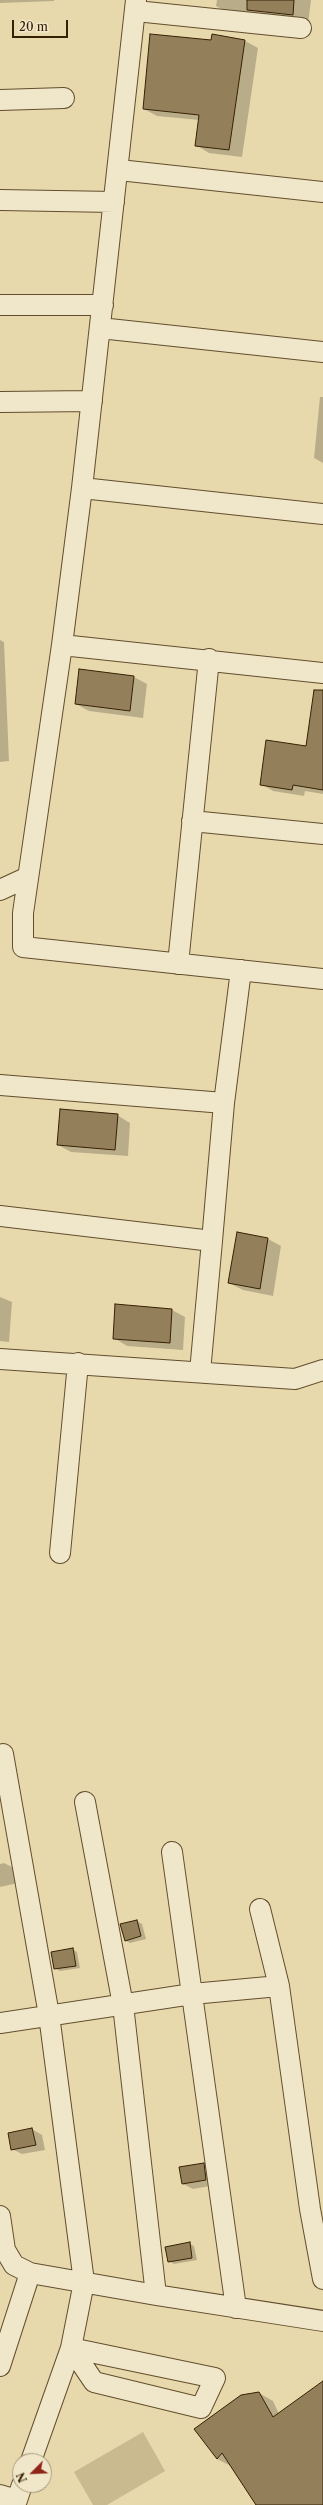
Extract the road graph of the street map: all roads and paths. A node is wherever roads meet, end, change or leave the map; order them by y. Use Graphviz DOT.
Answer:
graph roads {
  1 [pos="136,5"];
  2 [pos="301,28"];
  3 [pos="64,98"];
  4 [pos="0,100"];
  5 [pos="119,170"];
  6 [pos="323,192"];
  7 [pos="0,200"];
  8 [pos="114,202"];
  9 [pos="103,304"];
  10 [pos="0,305"];
  11 [pos="100,328"];
  12 [pos="323,352"];
  13 [pos="92,401"];
  14 [pos="0,402"];
  15 [pos="82,488"];
  16 [pos="323,514"];
  17 [pos="62,645"];
  18 [pos="209,659"];
  19 [pos="323,673"];
  20 [pos="192,821"];
  21 [pos="323,834"];
  22 [pos="28,878"];
  23 [pos="0,890"];
  24 [pos="178,964"];
  25 [pos="241,970"];
  26 [pos="323,979"];
  27 [pos="0,1085"];
  28 [pos="224,1103"];
  29 [pos="0,1216"];
  30 [pos="212,1241"];
  31 [pos="0,1359"];
  32 [pos="78,1363"];
  33 [pos="323,1370"];
  34 [pos="200,1372"];
  35 [pos="60,1553"];
  36 [pos="3,1754"];
  37 [pos="85,1802"];
  38 [pos="172,1852"];
  39 [pos="260,1909"];
  40 [pos="279,1986"];
  41 [pos="192,1994"];
  42 [pos="123,2005"];
  43 [pos="50,2015"];
  44 [pos="0,2023"];
  45 [pos="316,2208"];
  46 [pos="0,2216"];
  47 [pos="30,2273"];
  48 [pos="323,2278"];
  49 [pos="84,2282"];
  50 [pos="156,2295"];
  51 [pos="236,2308"];
  52 [pos="323,2321"];
  53 [pos="71,2348"];
  54 [pos="0,2366"];
  55 [pos="34,2453"];
  56 [pos="19,2493"];
  57 [pos="0,2496"];
  1 -- 2 [label="street"];
  1 -- 5 [label="street"];
  3 -- 4 [label="street"];
  5 -- 6 [label="street"];
  5 -- 8 [label="street"];
  7 -- 8 [label="street"];
  8 -- 9 [label="street"];
  9 -- 10 [label="street"];
  9 -- 11 [label="street"];
  11 -- 12 [label="street"];
  11 -- 13 [label="street"];
  13 -- 14 [label="street"];
  13 -- 15 [label="street"];
  15 -- 16 [label="street"];
  15 -- 17 [label="street"];
  17 -- 18 [label="street"];
  17 -- 22 [label="street"];
  18 -- 19 [label="street"];
  18 -- 20 [label="street"];
  20 -- 21 [label="street"];
  20 -- 24 [label="street"];
  22 -- 23 [label="street"];
  22 -- 24 [label="street"];
  24 -- 25 [label="street"];
  25 -- 26 [label="street"];
  25 -- 28 [label="street"];
  27 -- 28 [label="street"];
  28 -- 30 [label="street"];
  29 -- 30 [label="street"];
  30 -- 34 [label="street"];
  31 -- 32 [label="street"];
  32 -- 34 [label="street"];
  32 -- 35 [label="street"];
  33 -- 34 [label="street"];
  36 -- 43 [label="street"];
  37 -- 42 [label="street"];
  38 -- 41 [label="street"];
  39 -- 40 [label="street"];
  40 -- 41 [label="street"];
  40 -- 45 [label="street"];
  41 -- 42 [label="street"];
  41 -- 51 [label="street"];
  42 -- 43 [label="street"];
  42 -- 50 [label="street"];
  43 -- 44 [label="street"];
  43 -- 49 [label="street"];
  45 -- 48 [label="street"];
  46 -- 47 [label="street"];
  47 -- 49 [label="street"];
  47 -- 54 [label="street"];
  49 -- 50 [label="street"];
  49 -- 53 [label="street"];
  50 -- 51 [label="street"];
  51 -- 52 [label="street"];
  53 -- 53 [label="street"];
  53 -- 55 [label="street"];
  56 -- 57 [label="street"];
}
